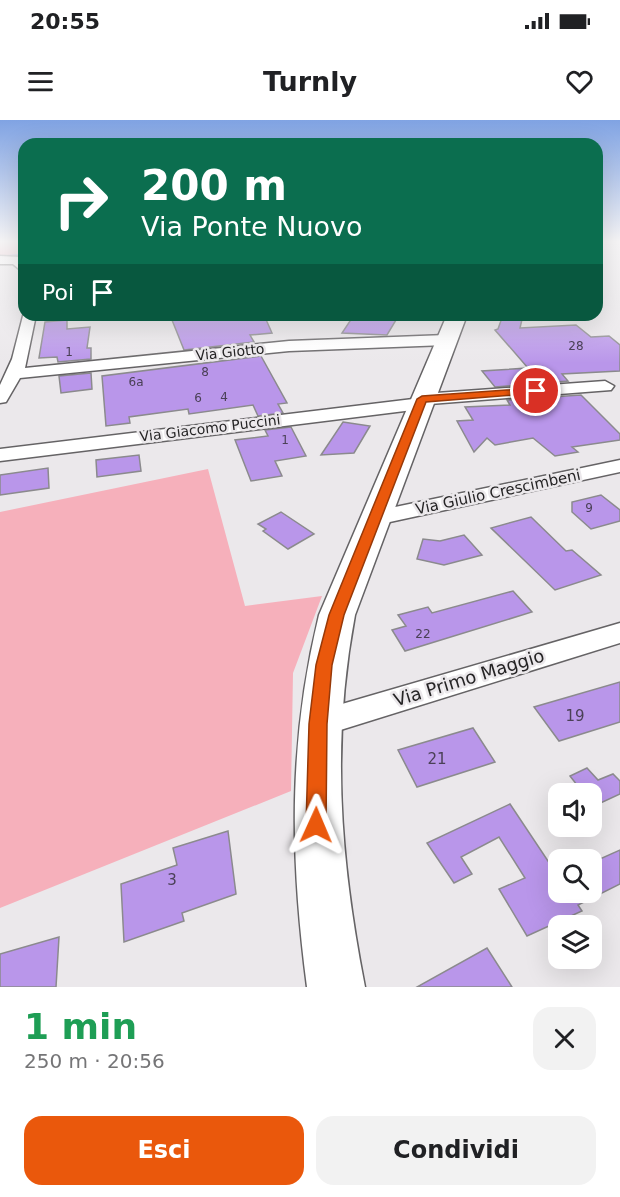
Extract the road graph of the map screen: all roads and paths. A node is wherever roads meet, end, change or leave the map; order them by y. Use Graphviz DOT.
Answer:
graph roads {
  1 [pos="27,321"];
  2 [pos="451,328"];
  3 [pos="14,374"];
  4 [pos="605,386"];
  5 [pos="0,398"];
  6 [pos="422,402"];
  7 [pos="0,455"];
  8 [pos="620,466"];
  9 [pos="376,518"];
  10 [pos="620,633"];
  11 [pos="318,724"];
  12 [pos="336,987"];
  1 -- 3 [label="street"];
  2 -- 3 [label="street, Via Giotto"];
  2 -- 6 [label="main road"];
  3 -- 5 [label="street"];
  4 -- 6 [label="street, Via Giacomo Puccini"];
  6 -- 7 [label="street, Via Giacomo Puccini"];
  6 -- 9 [label="main road"];
  8 -- 9 [label="street, Via Giulio Crescimbeni"];
  9 -- 11 [label="main road"];
  10 -- 11 [label="street, Via Primo Maggio"];
  11 -- 12 [label="main road"];
}
